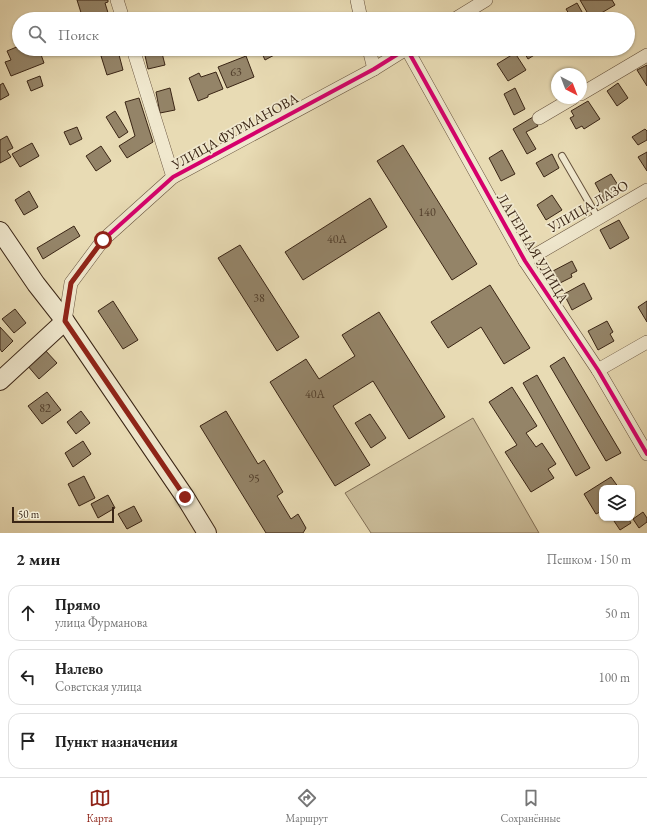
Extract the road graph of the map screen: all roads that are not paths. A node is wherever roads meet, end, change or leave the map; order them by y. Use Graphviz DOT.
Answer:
graph roads {
  1 [pos="117,0"];
  2 [pos="357,0"];
  3 [pos="486,0"];
  4 [pos="121,12"];
  5 [pos="360,12"];
  6 [pos="466,12"];
  7 [pos="647,55"];
  8 [pos="135,56"];
  9 [pos="371,56"];
  10 [pos="395,56"];
  11 [pos="411,56"];
  12 [pos="374,68"];
  13 [pos="587,90"];
  14 [pos="563,104"];
  15 [pos="539,118"];
  16 [pos="562,156"];
  17 [pos="174,177"];
  18 [pos="647,190"];
  19 [pos="598,218"];
  20 [pos="0,231"];
  21 [pos="525,261"];
  22 [pos="65,321"];
  23 [pos="647,342"];
  24 [pos="598,370"];
  25 [pos="0,381"];
  26 [pos="647,454"];
  27 [pos="207,533"];
  1 -- 4 [label="street"];
  2 -- 5 [label="street"];
  3 -- 6 [label="street"];
  7 -- 13 [label="street"];
  8 -- 17 [label="street"];
  9 -- 12 [label="street"];
  10 -- 12 [label="street, УЛИЦА ФУРМАНОВА"];
  11 -- 21 [label="street, ЛАГЕРНАЯ УЛИЦА"];
  12 -- 17 [label="street, УЛИЦА ФУРМАНОВА"];
  14 -- 15 [label="street"];
  16 -- 19 [label="lane"];
  17 -- 22 [label="street, УЛИЦА ФУРМАНОВА"];
  18 -- 19 [label="street, УЛИЦА ЛАЗО"];
  19 -- 21 [label="street, УЛИЦА ЛАЗО"];
  20 -- 22 [label="main road"];
  21 -- 24 [label="street, ЛАГЕРНАЯ УЛИЦА"];
  22 -- 25 [label="main road"];
  22 -- 27 [label="main road"];
  23 -- 24 [label="street"];
  24 -- 26 [label="street, ЛАГЕРНАЯ УЛИЦА"];
}
